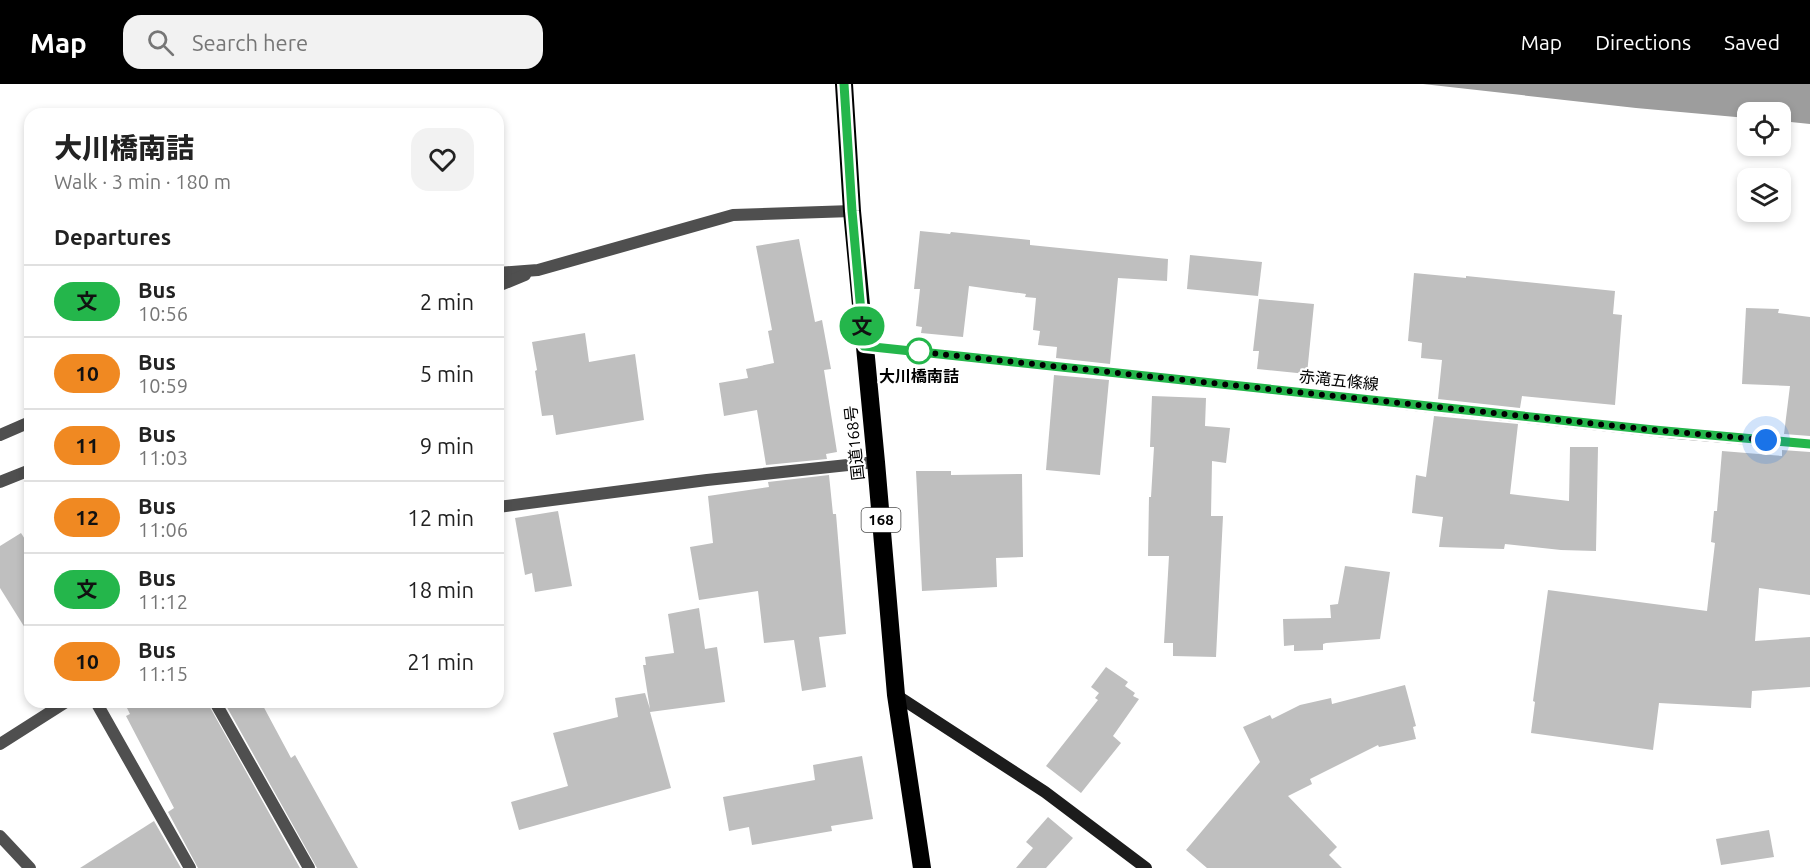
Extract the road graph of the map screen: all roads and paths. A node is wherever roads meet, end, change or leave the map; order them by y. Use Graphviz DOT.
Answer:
graph roads {
  1 [pos="844,84"];
  2 [pos="852,211"];
  3 [pos="538,270"];
  4 [pos="504,273"];
  5 [pos="504,284"];
  6 [pos="864,346"];
  7 [pos="24,425"];
  8 [pos="0,435"];
  9 [pos="1810,444"];
  10 [pos="876,462"];
  11 [pos="24,472"];
  12 [pos="0,482"];
  13 [pos="504,506"];
  14 [pos="896,695"];
  15 [pos="57,708"];
  16 [pos="99,708"];
  17 [pos="218,708"];
  18 [pos="0,744"];
  19 [pos="0,836"];
  20 [pos="30,868"];
  21 [pos="190,868"];
  22 [pos="309,868"];
  23 [pos="922,868"];
  24 [pos="1146,868"];
  1 -- 2 [label="highway, 国道168号 / 168"];
  2 -- 3 [label="street"];
  2 -- 6 [label="highway, 国道168号 / 168"];
  3 -- 4 [label="street"];
  3 -- 5 [label="street"];
  6 -- 9 [label="main road, 赤滝五條線"];
  6 -- 10 [label="highway, 国道168号 / 168"];
  7 -- 8 [label="street"];
  10 -- 13 [label="street"];
  10 -- 14 [label="highway, 国道168号 / 168"];
  11 -- 12 [label="street"];
  14 -- 23 [label="highway, 国道168号 / 168"];
  14 -- 24 [label="main road"];
  15 -- 18 [label="street"];
  16 -- 21 [label="street"];
  17 -- 22 [label="street"];
  19 -- 20 [label="street"];
}
